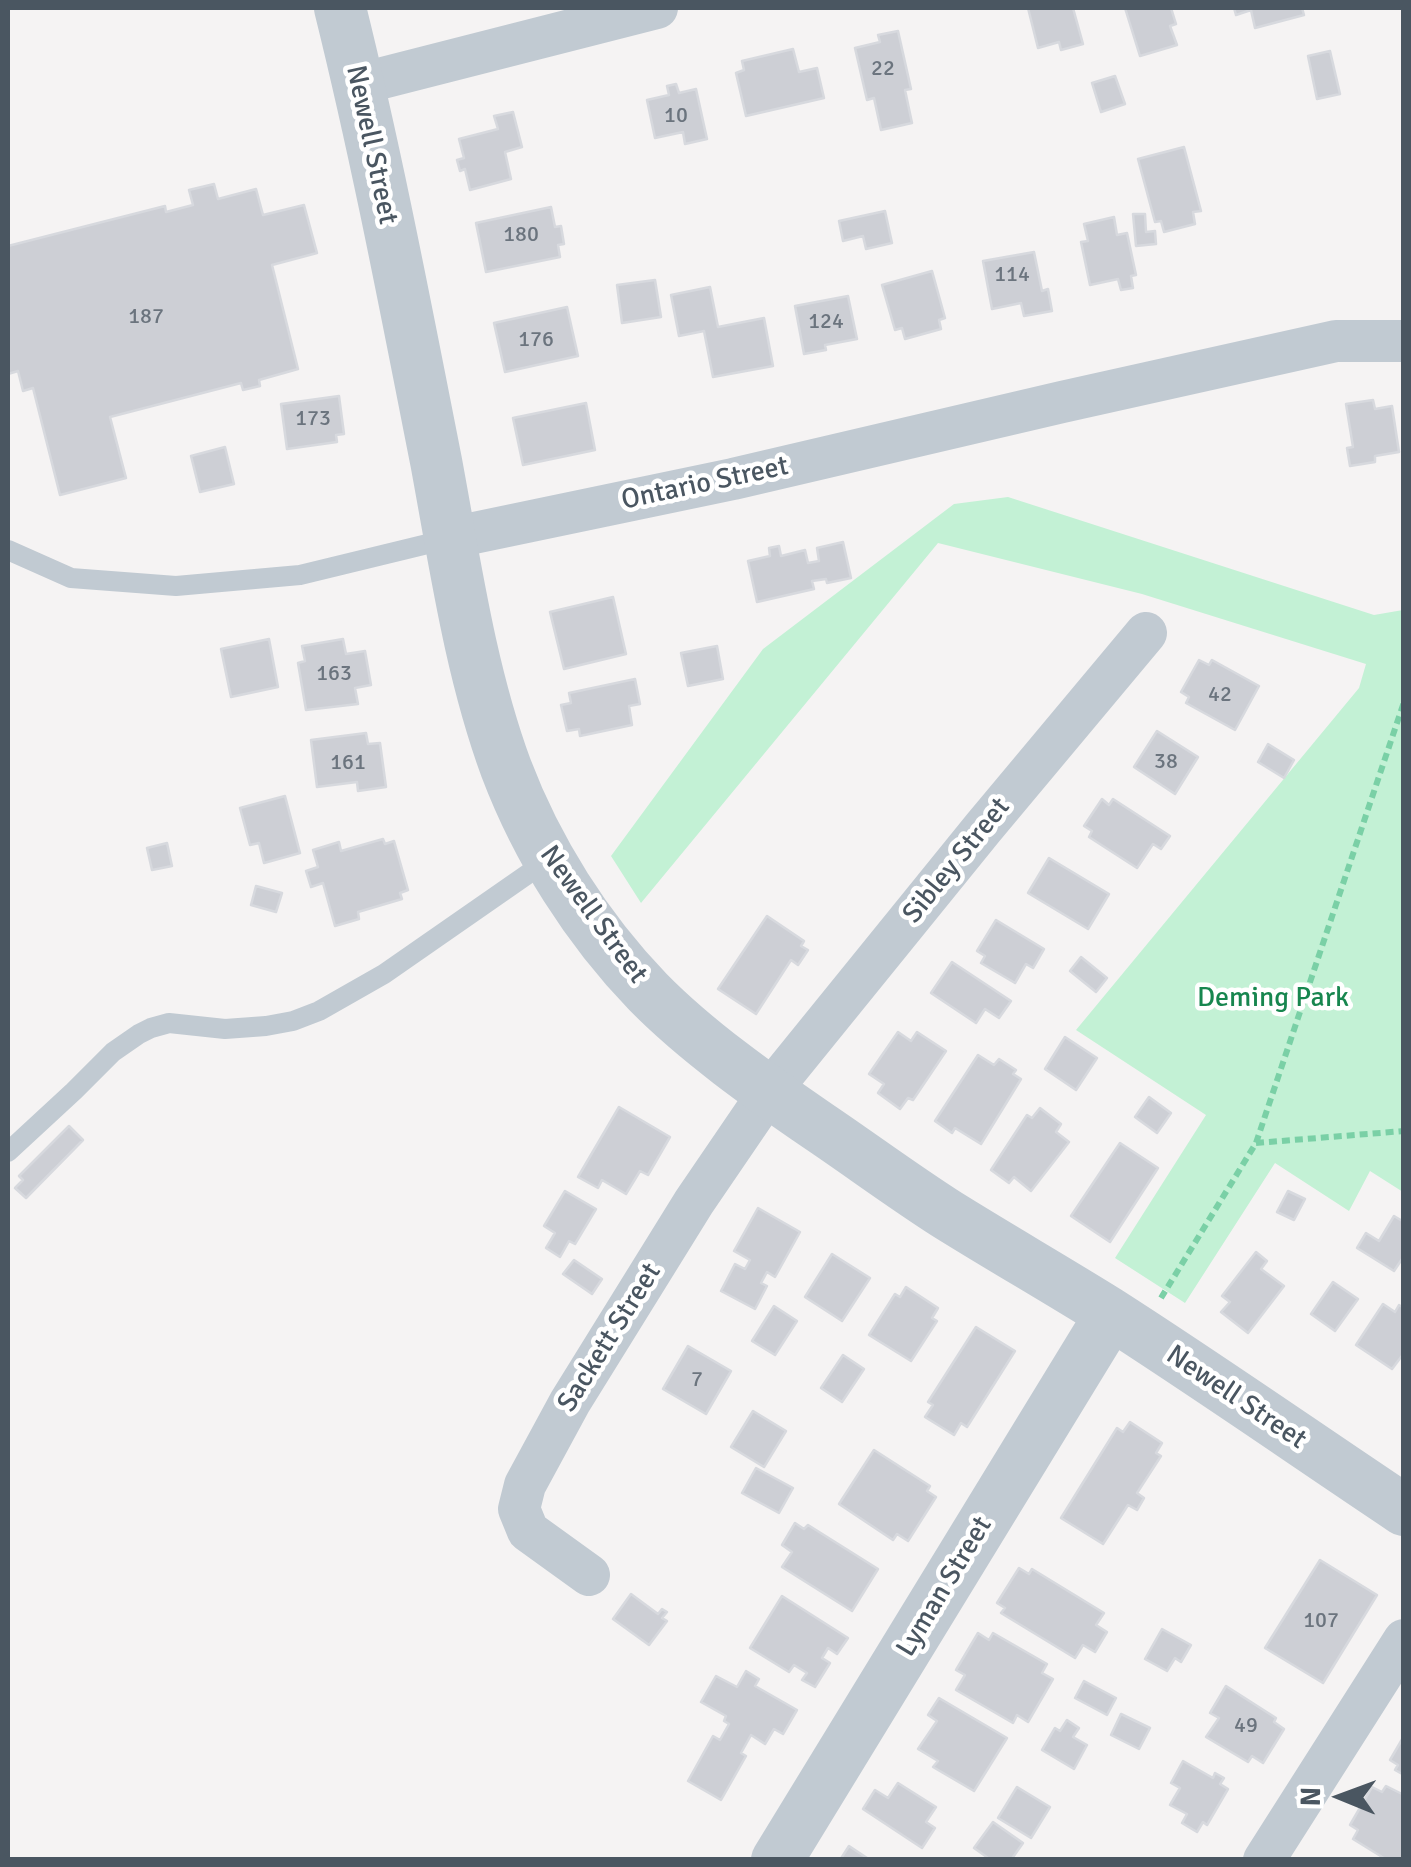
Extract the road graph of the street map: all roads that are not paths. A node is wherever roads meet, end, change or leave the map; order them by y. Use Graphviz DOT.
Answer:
graph roads {
  1 [pos="340,8"];
  2 [pos="657,8"];
  3 [pos="359,84"];
  4 [pos="1404,341"];
  5 [pos="450,538"];
  6 [pos="8,550"];
  7 [pos="1146,633"];
  8 [pos="550,859"];
  9 [pos="770,1092"];
  10 [pos="8,1152"];
  11 [pos="1125,1324"];
  12 [pos="1404,1510"];
  13 [pos="589,1576"];
  14 [pos="1404,1640"];
  15 [pos="777,1860"];
  16 [pos="1264,1860"];
  1 -- 3 [label="street, Newell Street"];
  2 -- 3 [label="street"];
  3 -- 5 [label="street, Newell Street"];
  4 -- 5 [label="street, Ontario Street"];
  5 -- 6 [label="lane, Ontario Street"];
  5 -- 8 [label="street, Newell Street"];
  7 -- 9 [label="street, Sibley Street"];
  8 -- 9 [label="street, Newell Street"];
  8 -- 10 [label="lane"];
  9 -- 11 [label="street, Newell Street"];
  9 -- 13 [label="street, Sackett Street"];
  11 -- 12 [label="street, Newell Street"];
  11 -- 15 [label="street, Lyman Street"];
  14 -- 16 [label="street"];
}
